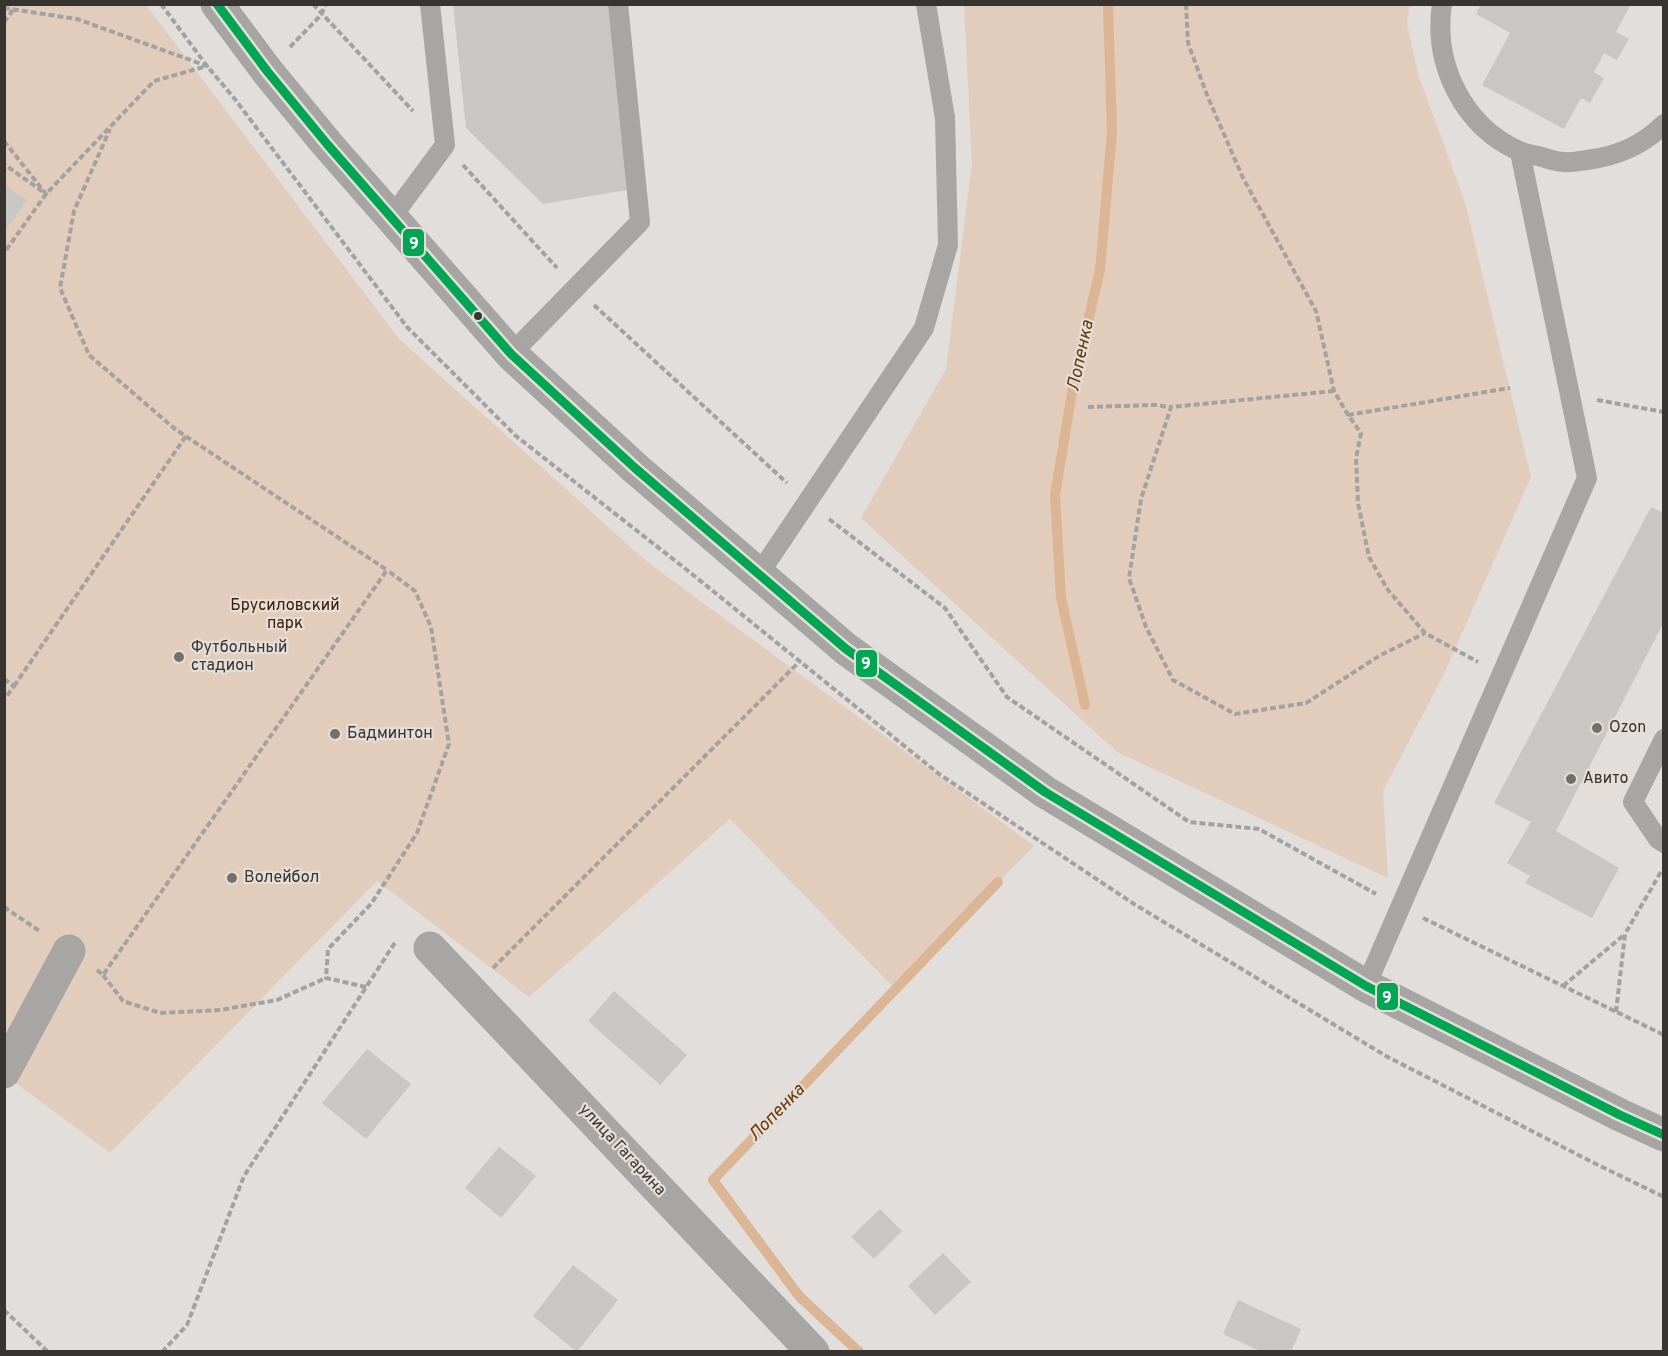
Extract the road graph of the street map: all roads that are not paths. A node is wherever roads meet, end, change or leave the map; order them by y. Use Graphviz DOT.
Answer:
graph roads {
  1 [pos="430,4"];
  2 [pos="618,4"];
  3 [pos="926,4"];
  4 [pos="1442,4"];
  5 [pos="222,7"];
  6 [pos="1664,124"];
  7 [pos="1520,152"];
  8 [pos="391,218"];
  9 [pos="511,354"];
  10 [pos="759,574"];
  11 [pos="1664,739"];
  12 [pos="1664,843"];
  13 [pos="430,948"];
  14 [pos="69,951"];
  15 [pos="1366,986"];
  16 [pos="4,1072"];
  17 [pos="1664,1135"];
  18 [pos="813,1352"];
  1 -- 8 [label="lane"];
  2 -- 9 [label="lane"];
  3 -- 10 [label="lane"];
  4 -- 7 [label="lane"];
  5 -- 8 [label="street"];
  6 -- 7 [label="lane"];
  7 -- 15 [label="lane"];
  8 -- 9 [label="street"];
  9 -- 10 [label="street"];
  10 -- 15 [label="street"];
  11 -- 12 [label="lane"];
  13 -- 18 [label="street, улица Гагарина"];
  14 -- 16 [label="street"];
  15 -- 17 [label="street"];
}
